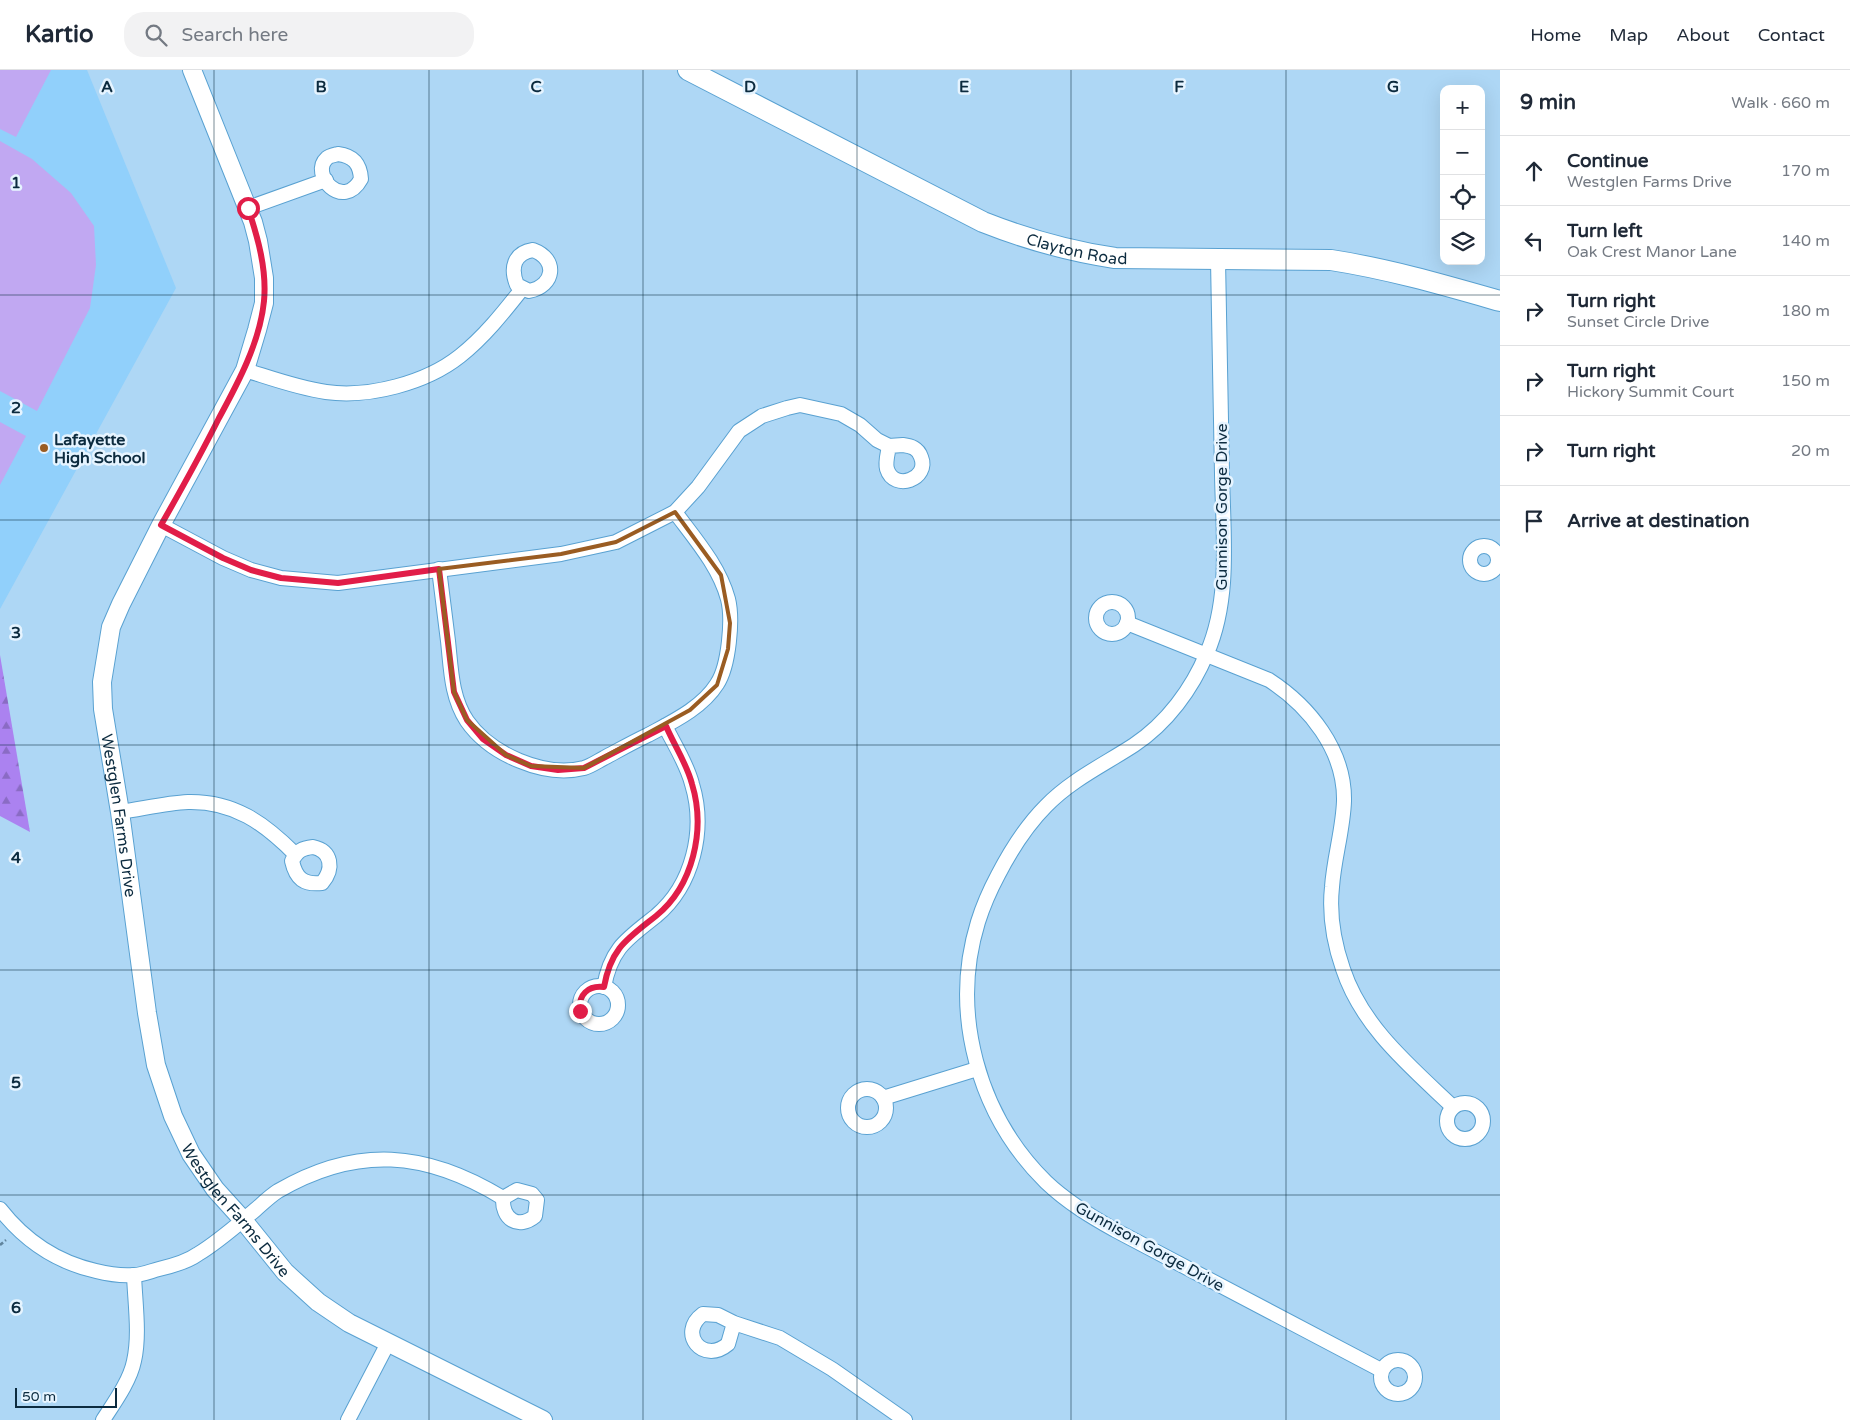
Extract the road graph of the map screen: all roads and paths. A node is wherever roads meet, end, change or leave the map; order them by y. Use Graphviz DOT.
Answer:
graph roads {
  1 [pos="192,70"];
  2 [pos="688,70"];
  3 [pos="326,180"];
  4 [pos="248,208"];
  5 [pos="1218,260"];
  6 [pos="522,289"];
  7 [pos="1500,301"];
  8 [pos="245,370"];
  9 [pos="889,446"];
  10 [pos="675,512"];
  11 [pos="161,525"];
  12 [pos="439,569"];
  13 [pos="1127,623"];
  14 [pos="1207,654"];
  15 [pos="666,726"];
  16 [pos="120,812"];
  17 [pos="295,854"];
  18 [pos="604,987"];
  19 [pos="977,1070"];
  20 [pos="883,1098"];
  21 [pos="1453,1107"];
  22 [pos="502,1198"];
  23 [pos="0,1209"];
  24 [pos="243,1220"];
  25 [pos="6,1240"];
  26 [pos="0,1245"];
  27 [pos="134,1275"];
  28 [pos="734,1323"];
  29 [pos="388,1343"];
  30 [pos="1381,1370"];
  31 [pos="103,1420"];
  32 [pos="348,1420"];
  33 [pos="543,1420"];
  34 [pos="905,1420"];
  1 -- 4 [label="street, Westglen Farms Drive"];
  2 -- 5 [label="main road, Clayton Road"];
  3 -- 4 [label="street"];
  4 -- 8 [label="street, Westglen Farms Drive"];
  5 -- 7 [label="main road, Clayton Road"];
  5 -- 14 [label="street, Gunnison Gorge Drive"];
  6 -- 8 [label="street"];
  8 -- 11 [label="street, Westglen Farms Drive"];
  9 -- 10 [label="street"];
  10 -- 12 [label="street"];
  10 -- 15 [label="street"];
  11 -- 12 [label="street"];
  11 -- 16 [label="street, Westglen Farms Drive"];
  12 -- 15 [label="street"];
  13 -- 14 [label="street"];
  14 -- 19 [label="street, Gunnison Gorge Drive"];
  14 -- 21 [label="street"];
  15 -- 18 [label="street"];
  16 -- 17 [label="street"];
  16 -- 24 [label="street, Westglen Farms Drive"];
  19 -- 20 [label="street"];
  19 -- 30 [label="street, Gunnison Gorge Drive"];
  22 -- 24 [label="street"];
  23 -- 27 [label="street"];
  24 -- 27 [label="street"];
  24 -- 29 [label="street, Westglen Farms Drive"];
  25 -- 26 [label="path"];
  27 -- 31 [label="street"];
  28 -- 28 [label="street"];
  28 -- 34 [label="street"];
  29 -- 32 [label="street"];
  29 -- 33 [label="street, Westglen Farms Drive"];
}
